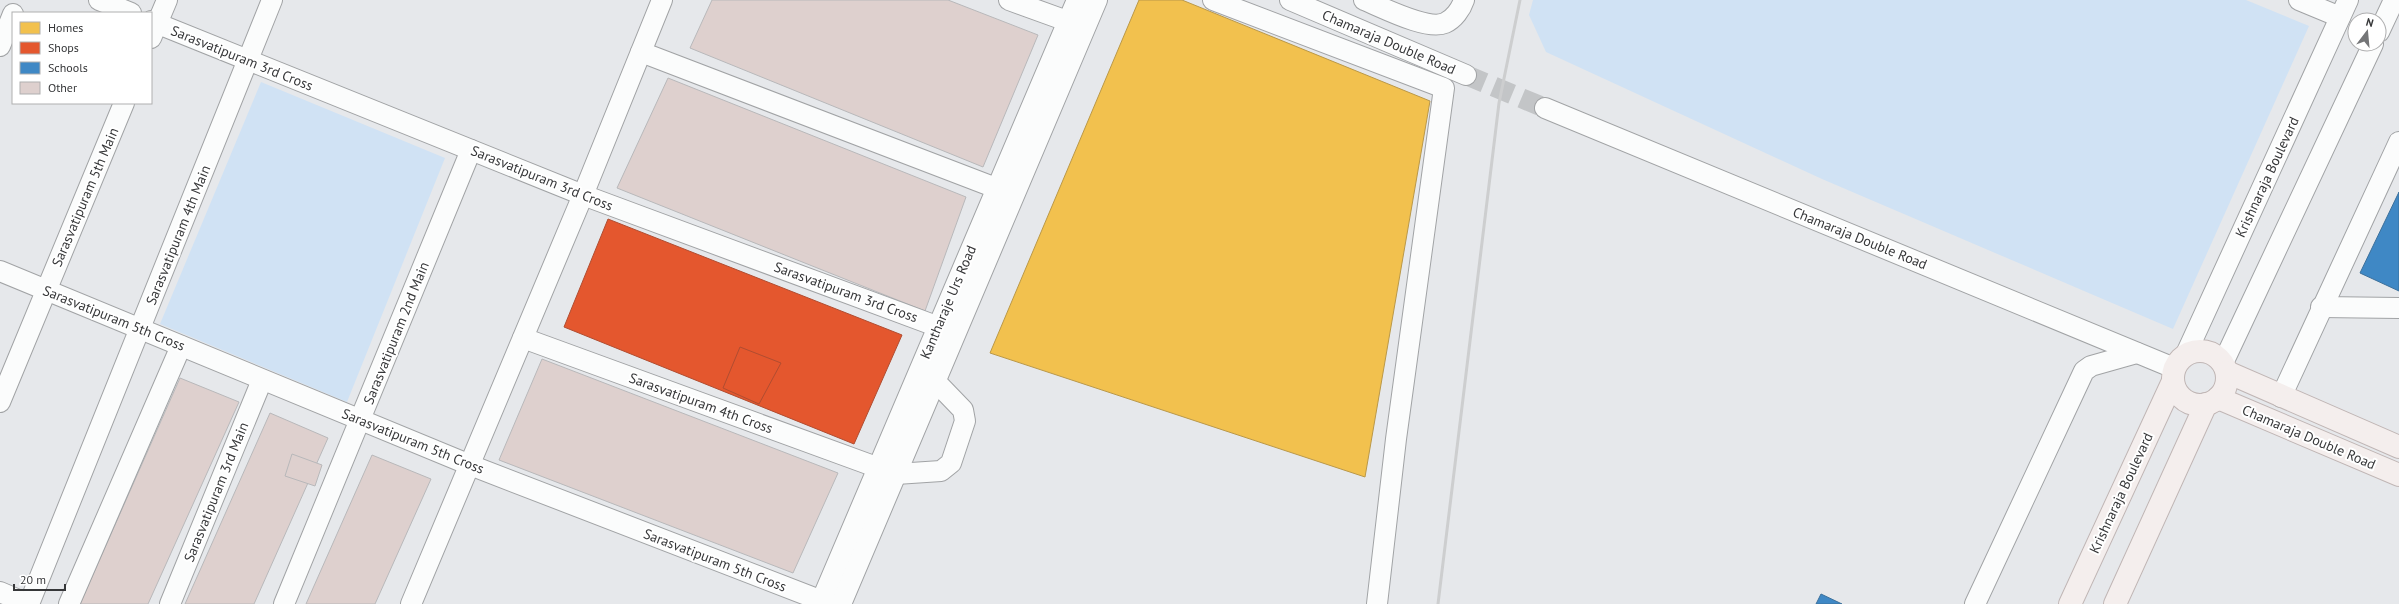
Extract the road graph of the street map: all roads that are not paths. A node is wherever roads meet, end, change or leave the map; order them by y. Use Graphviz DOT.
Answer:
graph roads {
  1 [pos="19,0"];
  2 [pos="99,0"];
  3 [pos="167,0"];
  4 [pos="272,0"];
  5 [pos="662,0"];
  6 [pos="1009,0"];
  7 [pos="1077,0"];
  8 [pos="1097,0"];
  9 [pos="1213,0"];
  10 [pos="1290,0"];
  11 [pos="1364,0"];
  12 [pos="1464,0"];
  13 [pos="2299,0"];
  14 [pos="2394,0"];
  15 [pos="2344,8"];
  16 [pos="14,12"];
  17 [pos="129,12"];
  18 [pos="2387,15"];
  19 [pos="12,16"];
  20 [pos="1067,21"];
  21 [pos="153,28"];
  22 [pos="0,46"];
  23 [pos="641,52"];
  24 [pos="2370,52"];
  25 [pos="248,60"];
  26 [pos="1466,75"];
  27 [pos="124,104"];
  28 [pos="1545,108"];
  29 [pos="2399,142"];
  30 [pos="471,150"];
  31 [pos="996,188"];
  32 [pos="584,195"];
  33 [pos="0,272"];
  34 [pos="46,290"];
  35 [pos="2321,307"];
  36 [pos="2399,308"];
  37 [pos="140,329"];
  38 [pos="946,330"];
  39 [pos="523,338"];
  40 [pos="180,346"];
  41 [pos="2137,353"];
  42 [pos="2225,367"];
  43 [pos="2178,368"];
  44 [pos="262,380"];
  45 [pos="935,381"];
  46 [pos="2281,397"];
  47 [pos="2212,401"];
  48 [pos="0,402"];
  49 [pos="360,420"];
  50 [pos="2399,447"];
  51 [pos="470,465"];
  52 [pos="888,471"];
  53 [pos="2399,475"];
  54 [pos="0,592"];
  55 [pos="824,603"];
  56 [pos="29,604"];
  57 [pos="69,604"];
  58 [pos="170,604"];
  59 [pos="284,604"];
  60 [pos="411,604"];
  61 [pos="841,604"];
  62 [pos="1377,604"];
  63 [pos="1975,604"];
  64 [pos="2070,604"];
  65 [pos="2115,604"];
  1 -- 16 [label="street"];
  2 -- 17 [label="street"];
  3 -- 21 [label="street"];
  4 -- 25 [label="street, Sarasvatipuram 4th Main"];
  5 -- 23 [label="street"];
  6 -- 20 [label="street"];
  7 -- 20 [label="street, Kantharaje Urs Road"];
  8 -- 38 [label="street, Kantharaje Urs Road"];
  9 -- 62 [label="street"];
  10 -- 26 [label="street, Chamaraja Double Road"];
  11 -- 12 [label="street"];
  13 -- 15 [label="street"];
  14 -- 18 [label="street"];
  15 -- 43 [label="street, Krishnaraja Boulevard"];
  19 -- 22 [label="street"];
  20 -- 31 [label="street, Kantharaje Urs Road"];
  21 -- 25 [label="street, Sarasvatipuram 3rd Cross"];
  23 -- 31 [label="street"];
  23 -- 32 [label="street"];
  24 -- 42 [label="street"];
  25 -- 30 [label="street, Sarasvatipuram 3rd Cross"];
  25 -- 37 [label="street, Sarasvatipuram 4th Main"];
  27 -- 34 [label="street, Sarasvatipuram 5th Main"];
  28 -- 41 [label="street, Chamaraja Double Road"];
  29 -- 35 [label="street"];
  30 -- 32 [label="street, Sarasvatipuram 3rd Cross"];
  30 -- 49 [label="street, Sarasvatipuram 2nd Main"];
  31 -- 38 [label="street, Kantharaje Urs Road"];
  32 -- 38 [label="street, Sarasvatipuram 3rd Cross"];
  32 -- 39 [label="street"];
  33 -- 34 [label="street, Sarasvatipuram 5th Cross"];
  34 -- 37 [label="street, Sarasvatipuram 5th Cross"];
  34 -- 48 [label="street, Sarasvatipuram 5th Main"];
  35 -- 36 [label="street"];
  35 -- 46 [label="street"];
  37 -- 40 [label="street, Sarasvatipuram 5th Cross"];
  37 -- 56 [label="street, Sarasvatipuram 4th Main"];
  38 -- 45 [label="street, Kantharaje Urs Road"];
  38 -- 52 [label="street, Kantharaje Urs Road"];
  39 -- 51 [label="street"];
  39 -- 52 [label="street, Sarasvatipuram 4th Cross"];
  40 -- 44 [label="street, Sarasvatipuram 5th Cross"];
  40 -- 57 [label="street"];
  41 -- 43 [label="street, Chamaraja Double Road"];
  41 -- 63 [label="street"];
  42 -- 43 [label="main road"];
  42 -- 46 [label="main road, Chamaraja Double Road"];
  42 -- 47 [label="main road"];
  43 -- 47 [label="main road"];
  43 -- 64 [label="main road, Krishnaraja Boulevard"];
  44 -- 49 [label="street, Sarasvatipuram 5th Cross"];
  44 -- 58 [label="street, Sarasvatipuram 3rd Main"];
  45 -- 52 [label="street, Kantharaje Urs Road"];
  45 -- 52 [label="street"];
  46 -- 50 [label="main road, Chamaraja Double Road"];
  47 -- 53 [label="main road, Chamaraja Double Road"];
  47 -- 65 [label="main road"];
  49 -- 51 [label="street, Sarasvatipuram 5th Cross"];
  49 -- 59 [label="street, Sarasvatipuram 2nd Main"];
  51 -- 55 [label="street, Sarasvatipuram 5th Cross"];
  51 -- 60 [label="street"];
  52 -- 55 [label="street, Kantharaje Urs Road"];
  52 -- 61 [label="street, Kantharaje Urs Road"];
  54 -- 56 [label="street"];
}
